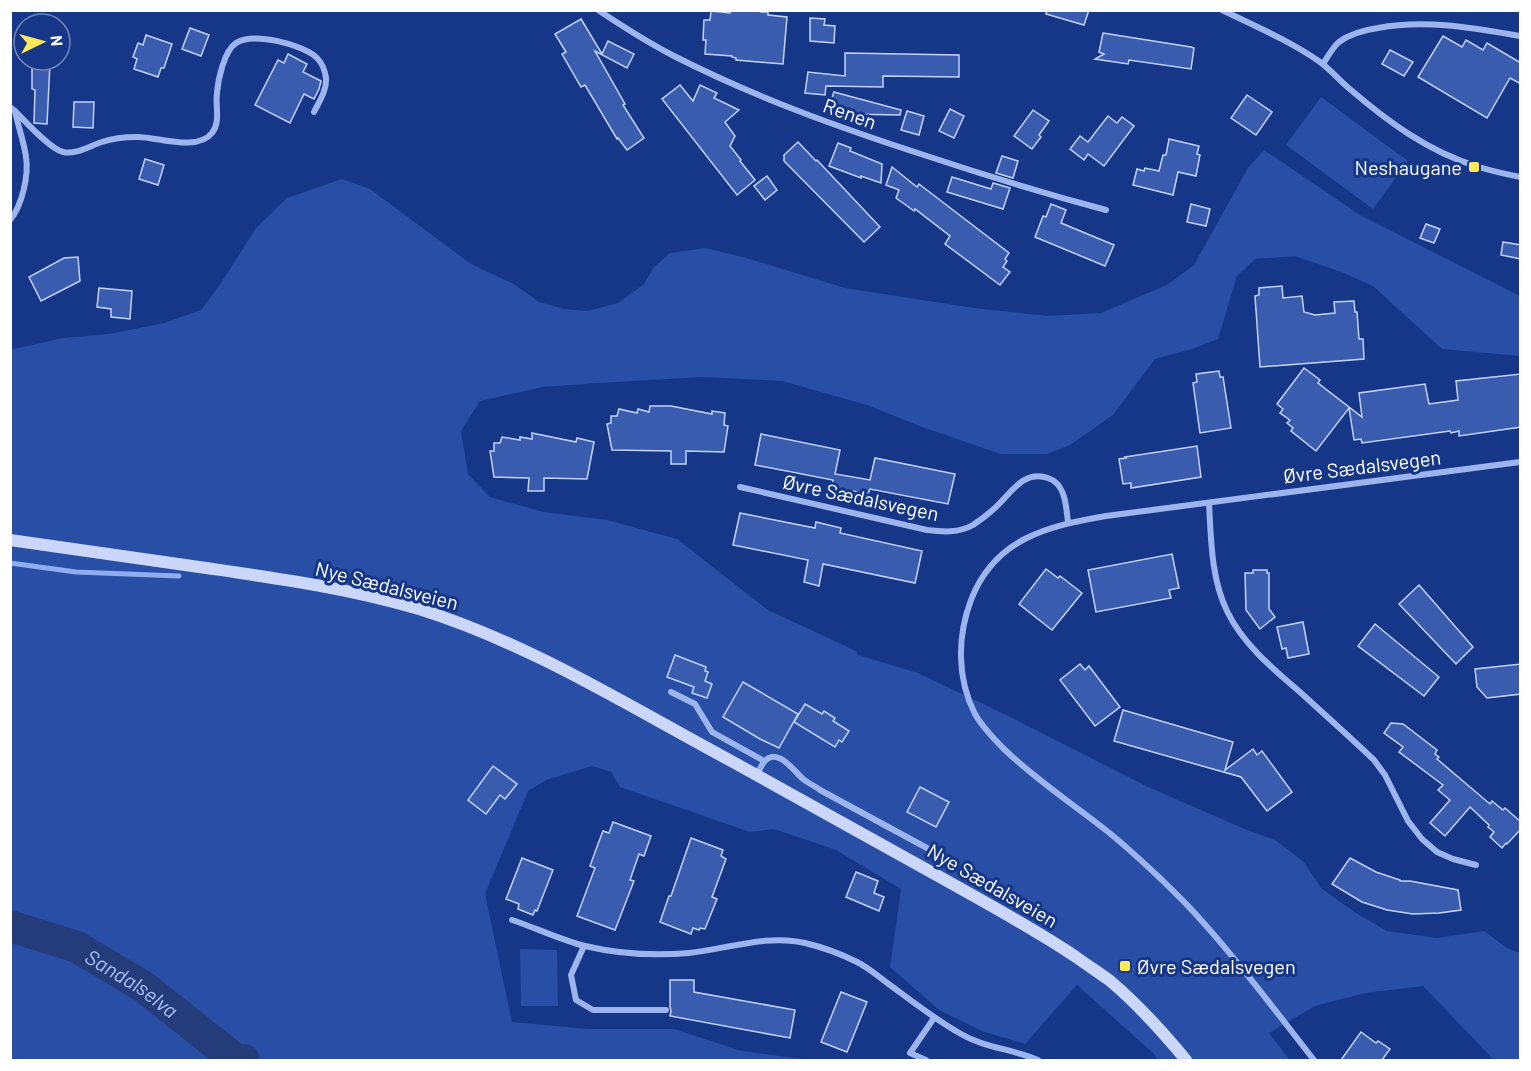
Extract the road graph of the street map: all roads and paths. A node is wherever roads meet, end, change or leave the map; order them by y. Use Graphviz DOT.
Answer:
graph roads {
  1 [pos="598,10"];
  2 [pos="1222,10"];
  3 [pos="1521,36"];
  4 [pos="1323,64"];
  5 [pos="13,109"];
  6 [pos="314,112"];
  7 [pos="1521,177"];
  8 [pos="1106,210"];
  9 [pos="10,220"];
  10 [pos="1521,462"];
  11 [pos="740,487"];
  12 [pos="1209,503"];
  13 [pos="1068,522"];
  14 [pos="10,540"];
  15 [pos="671,692"];
  16 [pos="764,761"];
  17 [pos="756,775"];
  18 [pos="938,855"];
  19 [pos="1476,865"];
  20 [pos="512,920"];
  21 [pos="584,946"];
  22 [pos="666,1010"];
  23 [pos="934,1017"];
  24 [pos="926,1060"];
  25 [pos="1038,1060"];
  26 [pos="1186,1060"];
  27 [pos="1314,1060"];
  1 -- 8 [label="street, Renen"];
  2 -- 4 [label="street"];
  3 -- 4 [label="street"];
  4 -- 7 [label="street"];
  5 -- 6 [label="street"];
  5 -- 9 [label="street"];
  10 -- 12 [label="street, Øvre Sædalsvegen"];
  11 -- 13 [label="street, Øvre Sædalsvegen"];
  12 -- 13 [label="street, Øvre Sædalsvegen"];
  12 -- 19 [label="street"];
  13 -- 27 [label="street, Øvre Sædalsvegen"];
  14 -- 17 [label="main road, Nye Sædalsveien"];
  15 -- 16 [label="street, Nye Sædalsveien"];
  16 -- 17 [label="street"];
  16 -- 18 [label="street, Nye Sædalsveien"];
  17 -- 26 [label="main road, Nye Sædalsveien"];
  20 -- 21 [label="street"];
  21 -- 22 [label="street"];
  21 -- 23 [label="street"];
  23 -- 24 [label="street"];
  23 -- 25 [label="street"];
}
